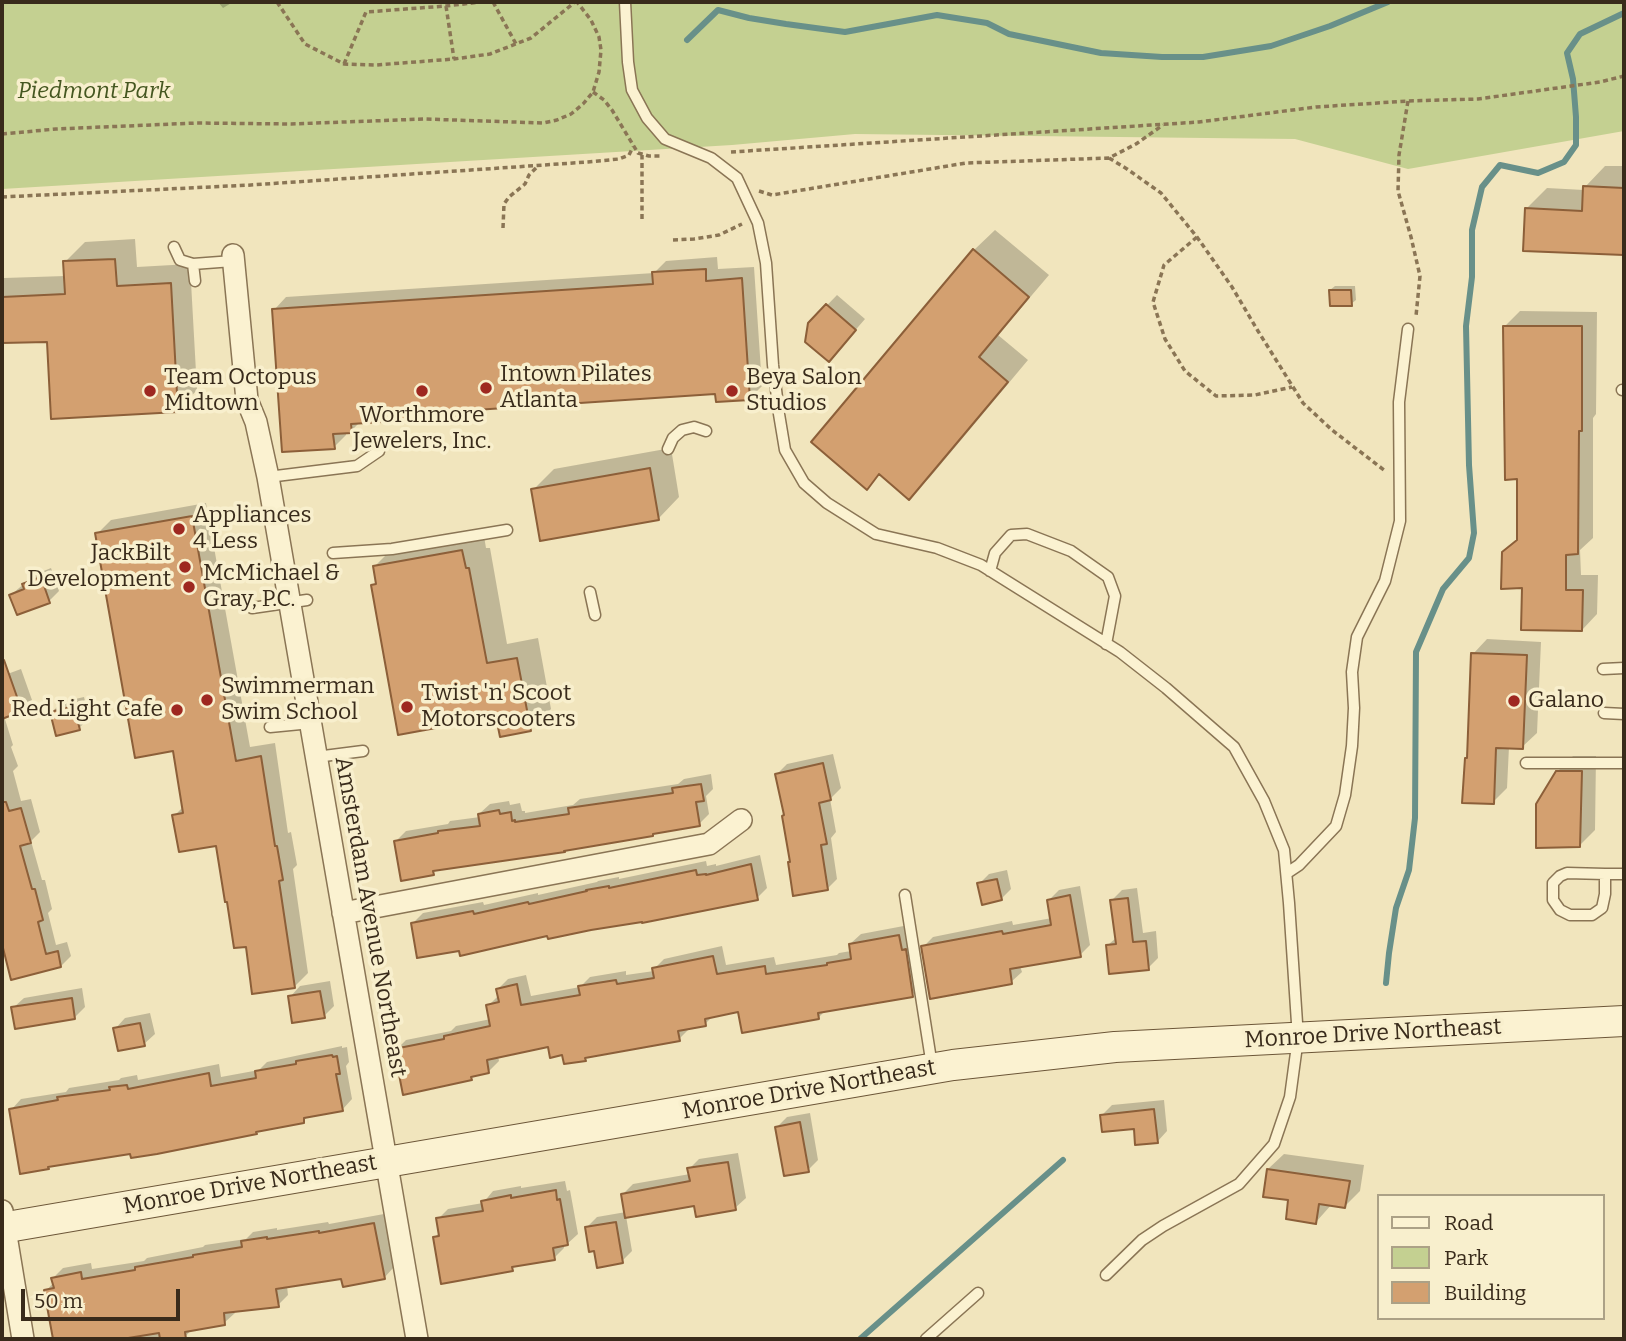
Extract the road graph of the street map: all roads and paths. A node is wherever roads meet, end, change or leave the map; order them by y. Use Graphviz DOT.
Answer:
graph roads {
  1 [pos="277,2"];
  2 [pos="481,2"];
  3 [pos="493,2"];
  4 [pos="576,2"];
  5 [pos="625,2"];
  6 [pos="446,6"];
  7 [pos="516,44"];
  8 [pos="454,60"];
  9 [pos="345,64"];
  10 [pos="1624,76"];
  11 [pos="593,92"];
  12 [pos="1408,101"];
  13 [pos="1164,124"];
  14 [pos="2,134"];
  15 [pos="633,147"];
  16 [pos="735,152"];
  17 [pos="642,155"];
  18 [pos="657,156"];
  19 [pos="1109,158"];
  20 [pos="540,165"];
  21 [pos="743,191"];
  22 [pos="2,197"];
  23 [pos="750,206"];
  24 [pos="642,219"];
  25 [pos="503,228"];
  26 [pos="1197,237"];
  27 [pos="673,240"];
  28 [pos="174,247"];
  29 [pos="233,258"];
  30 [pos="193,264"];
  31 [pos="195,281"];
  32 [pos="1408,329"];
  33 [pos="1292,387"];
  34 [pos="706,430"];
  35 [pos="668,449"];
  36 [pos="379,451"];
  37 [pos="268,477"];
  38 [pos="1399,481"];
  39 [pos="508,530"];
  40 [pos="333,553"];
  41 [pos="990,570"];
  42 [pos="590,592"];
  43 [pos="298,601"];
  44 [pos="252,608"];
  45 [pos="596,615"];
  46 [pos="1106,643"];
  47 [pos="1624,668"];
  48 [pos="1603,669"];
  49 [pos="1604,713"];
  50 [pos="1624,714"];
  51 [pos="310,723"];
  52 [pos="270,727"];
  53 [pos="363,751"];
  54 [pos="316,757"];
  55 [pos="1527,763"];
  56 [pos="1624,763"];
  57 [pos="741,820"];
  58 [pos="1287,873"];
  59 [pos="1605,874"];
  60 [pos="1624,874"];
  61 [pos="905,895"];
  62 [pos="343,913"];
  63 [pos="1624,1021"];
  64 [pos="1298,1038"];
  65 [pos="933,1069"];
  66 [pos="386,1161"];
  67 [pos="3,1222"];
  68 [pos="1106,1275"];
  69 [pos="978,1293"];
  70 [pos="23,1339"];
  71 [pos="417,1339"];
  72 [pos="926,1339"];
  1 -- 9 [label="path"];
  2 -- 6 [label="path"];
  3 -- 7 [label="path"];
  4 -- 7 [label="path"];
  4 -- 11 [label="path"];
  5 -- 21 [label="lane"];
  6 -- 8 [label="path"];
  6 -- 9 [label="path"];
  7 -- 8 [label="path"];
  8 -- 9 [label="path"];
  10 -- 12 [label="path"];
  11 -- 14 [label="path"];
  11 -- 15 [label="path"];
  12 -- 13 [label="path"];
  12 -- 32 [label="path"];
  13 -- 16 [label="path"];
  13 -- 19 [label="path"];
  15 -- 17 [label="path"];
  15 -- 20 [label="path"];
  17 -- 18 [label="path"];
  17 -- 24 [label="path"];
  19 -- 21 [label="path"];
  19 -- 26 [label="path"];
  20 -- 22 [label="path"];
  20 -- 25 [label="path"];
  21 -- 23 [label="lane"];
  23 -- 27 [label="path"];
  23 -- 41 [label="lane"];
  26 -- 33 [label="path"];
  26 -- 33 [label="path"];
  28 -- 30 [label="lane"];
  29 -- 30 [label="lane"];
  29 -- 37 [label="street, Amsterdam Avenue Northeast"];
  30 -- 31 [label="lane"];
  32 -- 38 [label="lane"];
  33 -- 38 [label="path"];
  34 -- 35 [label="lane"];
  36 -- 37 [label="lane"];
  37 -- 43 [label="street, Amsterdam Avenue Northeast"];
  38 -- 58 [label="lane"];
  39 -- 40 [label="lane"];
  41 -- 46 [label="lane"];
  41 -- 46 [label="lane"];
  42 -- 45 [label="lane"];
  43 -- 44 [label="lane"];
  43 -- 51 [label="street, Amsterdam Avenue Northeast"];
  46 -- 58 [label="lane"];
  47 -- 48 [label="lane"];
  49 -- 50 [label="lane"];
  51 -- 52 [label="lane"];
  51 -- 54 [label="street, Amsterdam Avenue Northeast"];
  53 -- 54 [label="lane"];
  54 -- 62 [label="street, Amsterdam Avenue Northeast"];
  55 -- 56 [label="lane"];
  57 -- 62 [label="street"];
  58 -- 64 [label="lane"];
  59 -- 59 [label="lane"];
  59 -- 60 [label="lane"];
  61 -- 65 [label="lane"];
  62 -- 66 [label="street, Amsterdam Avenue Northeast"];
  63 -- 64 [label="main road, Monroe Drive Northeast"];
  64 -- 65 [label="main road, Monroe Drive Northeast"];
  64 -- 68 [label="lane"];
  65 -- 66 [label="main road, Monroe Drive Northeast"];
  66 -- 67 [label="main road, Monroe Drive Northeast"];
  66 -- 71 [label="street, Amsterdam Avenue Northeast"];
  67 -- 70 [label="street"];
  69 -- 72 [label="lane"];
}
